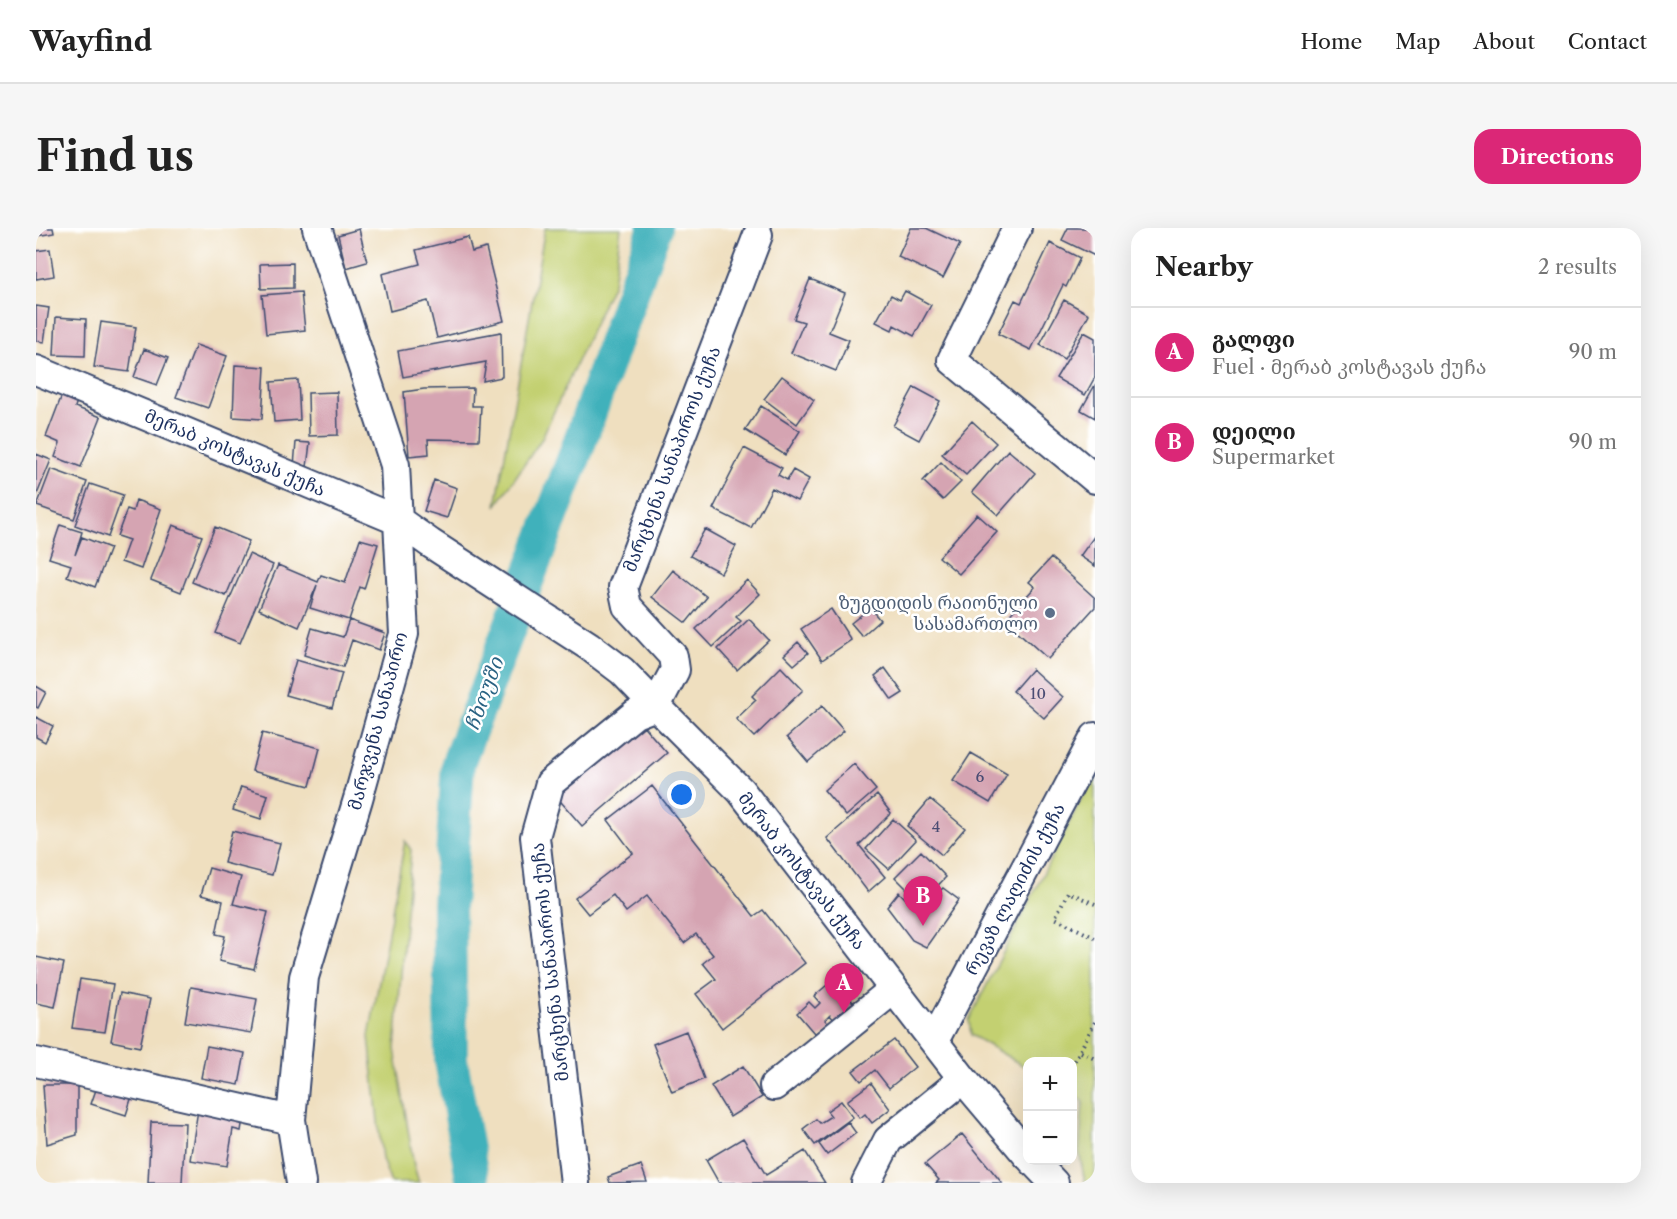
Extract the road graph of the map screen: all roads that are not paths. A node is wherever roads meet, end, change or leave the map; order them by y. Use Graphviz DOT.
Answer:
graph roads {
  1 [pos="317,228"];
  2 [pos="1017,228"];
  3 [pos="758,235"];
  4 [pos="36,370"];
  5 [pos="1095,479"];
  6 [pos="399,521"];
  7 [pos="656,706"];
  8 [pos="1095,737"];
  9 [pos="894,989"];
  10 [pos="934,1041"];
  11 [pos="36,1062"];
  12 [pos="963,1080"];
  13 [pos="774,1086"];
  14 [pos="291,1120"];
  15 [pos="1023,1150"];
  16 [pos="1036,1165"];
  17 [pos="301,1183"];
  18 [pos="575,1183"];
  19 [pos="866,1183"];
  20 [pos="1054,1183"];
  1 -- 6 [label="street, მარჯვენა სანაპირო"];
  2 -- 5 [label="street"];
  3 -- 7 [label="street, მარცხენა სანაპიროს ქუჩა"];
  4 -- 6 [label="street, მერაბ კოსტავას ქუჩა"];
  6 -- 7 [label="street, მერაბ კოსტავას ქუჩა"];
  6 -- 14 [label="street, მარჯვენა სანაპირო"];
  7 -- 9 [label="street, მერაბ კოსტავას ქუჩა"];
  7 -- 18 [label="street, მარცხენა სანაპიროს ქუჩა"];
  8 -- 10 [label="street, რევაზ ლაღიძის ქუჩა"];
  9 -- 10 [label="street, მერაბ კოსტავას ქუჩა"];
  9 -- 13 [label="street"];
  10 -- 12 [label="street, მერაბ კოსტავას ქუჩა"];
  11 -- 14 [label="street"];
  12 -- 15 [label="street, მერაბ კოსტავას ქუჩა"];
  12 -- 19 [label="street"];
  14 -- 17 [label="street, მარჯვენა სანაპირო"];
  16 -- 20 [label="street"];
}
